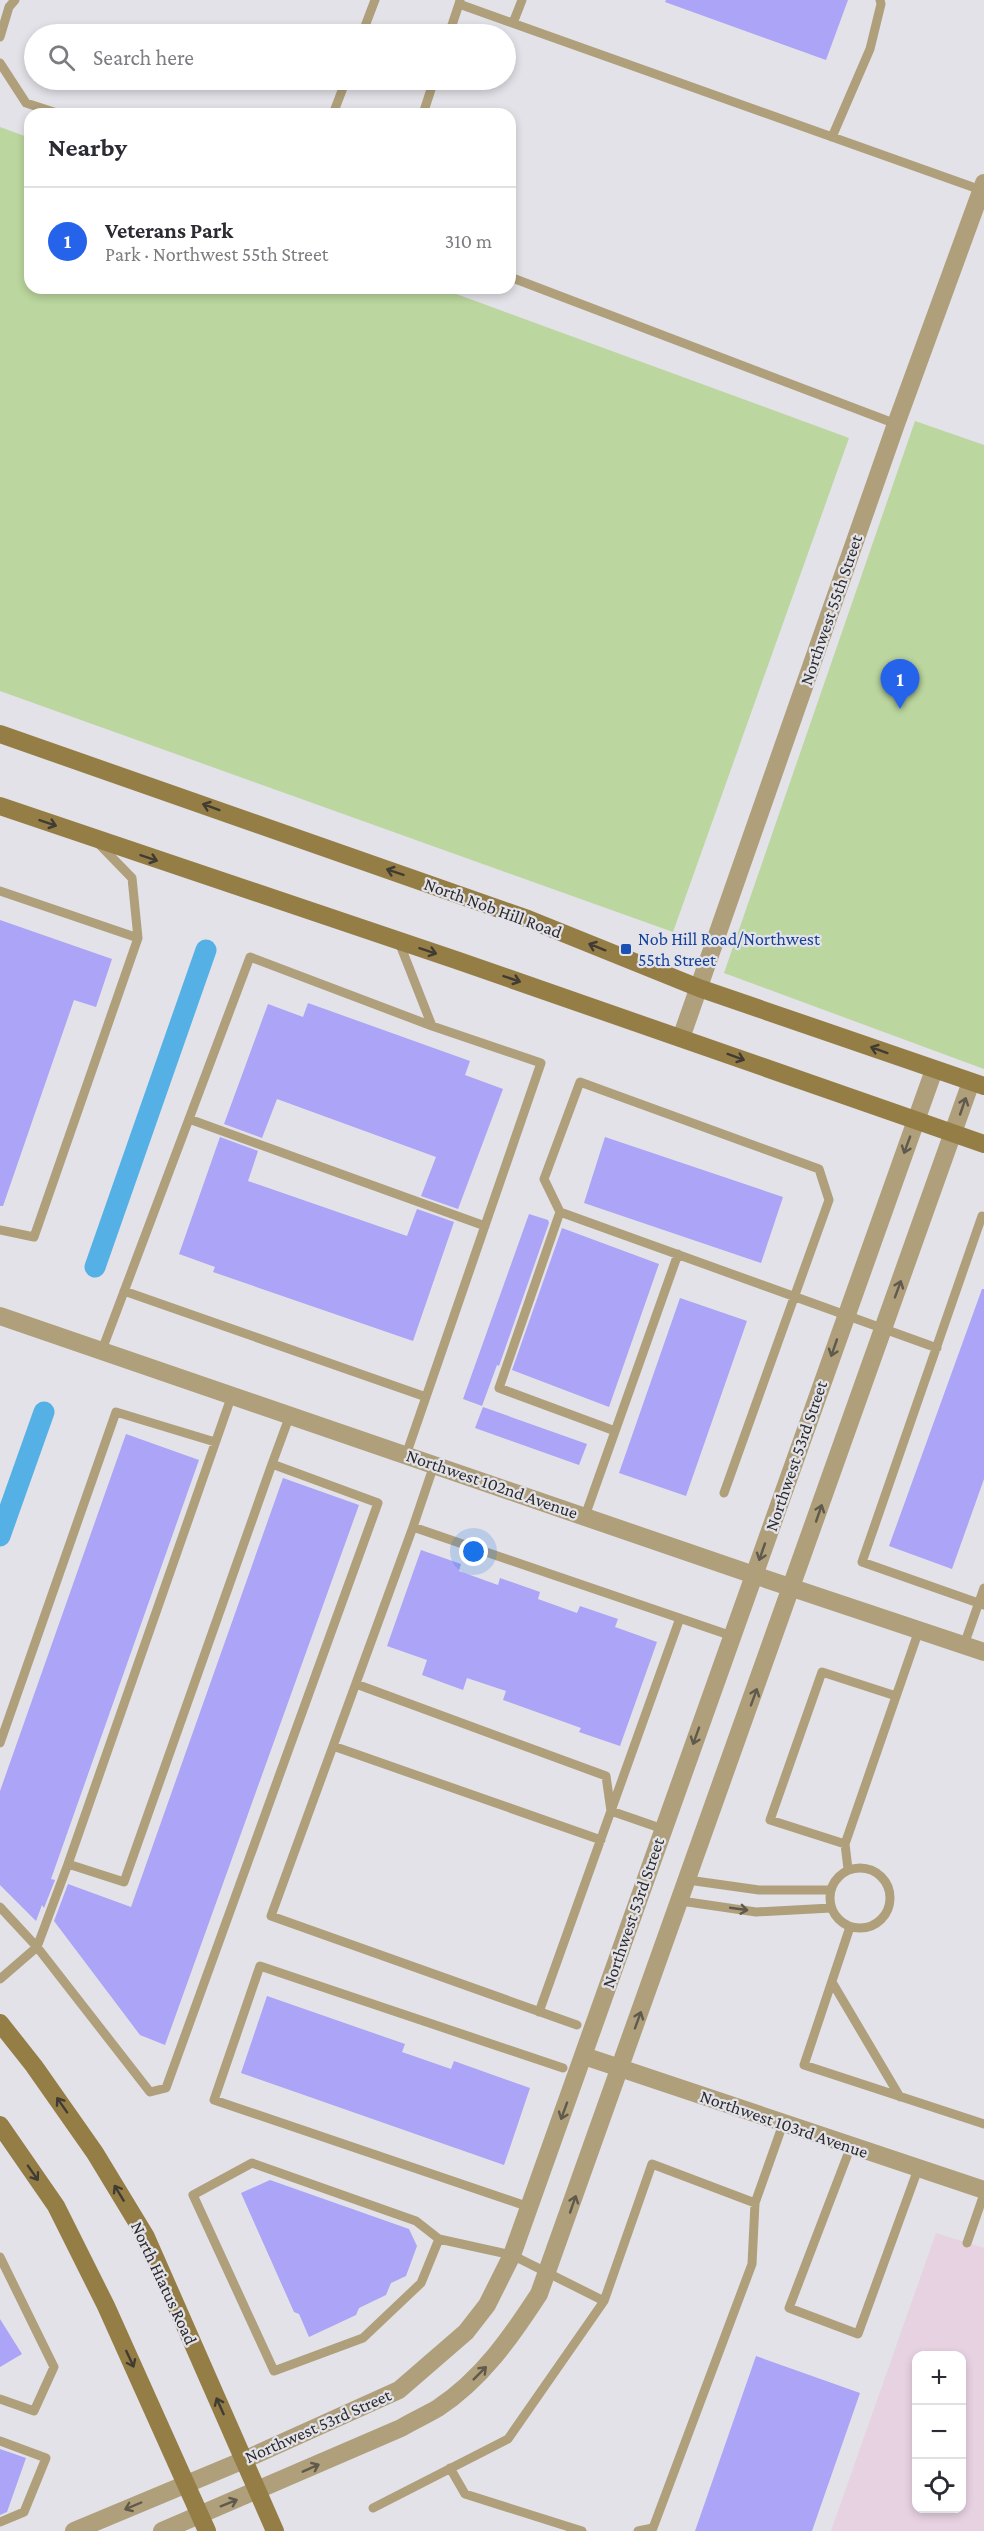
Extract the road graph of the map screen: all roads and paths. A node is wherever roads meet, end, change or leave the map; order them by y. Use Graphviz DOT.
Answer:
graph roads {
  1 [pos="375,0"];
  2 [pos="522,0"];
  3 [pos="880,0"];
  4 [pos="459,2"];
  5 [pos="8,3"];
  6 [pos="513,23"];
  7 [pos="366,24"];
  8 [pos="451,24"];
  9 [pos="516,24"];
  10 [pos="0,37"];
  11 [pos="0,63"];
  12 [pos="342,90"];
  13 [pos="431,90"];
  14 [pos="41,108"];
  15 [pos="335,108"];
  16 [pos="425,108"];
  17 [pos="832,137"];
  18 [pos="983,187"];
  19 [pos="516,279"];
  20 [pos="896,424"];
  21 [pos="0,734"];
  22 [pos="0,806"];
  23 [pos="94,839"];
  24 [pos="0,891"];
  25 [pos="138,938"];
  26 [pos="399,942"];
  27 [pos="699,988"];
  28 [pos="432,1026"];
  29 [pos="681,1038"];
  30 [pos="934,1070"];
  31 [pos="978,1084"];
  32 [pos="189,1119"];
  33 [pos="916,1122"];
  34 [pos="953,1134"];
  35 [pos="984,1144"];
  36 [pos="560,1212"];
  37 [pos="984,1217"];
  38 [pos="484,1226"];
  39 [pos="0,1230"];
  40 [pos="678,1254"];
  41 [pos="124,1291"];
  42 [pos="794,1296"];
  43 [pos="846,1315"];
  44 [pos="0,1316"];
  45 [pos="884,1328"];
  46 [pos="937,1348"];
  47 [pos="102,1350"];
  48 [pos="232,1395"];
  49 [pos="426,1397"];
  50 [pos="290,1415"];
  51 [pos="615,1431"];
  52 [pos="215,1442"];
  53 [pos="406,1455"];
  54 [pos="272,1464"];
  55 [pos="434,1465"];
  56 [pos="724,1493"];
  57 [pos="585,1516"];
  58 [pos="413,1527"];
  59 [pos="754,1575"];
  60 [pos="793,1588"];
  61 [pos="984,1588"];
  62 [pos="981,1604"];
  63 [pos="680,1618"];
  64 [pos="919,1630"];
  65 [pos="732,1636"];
  66 [pos="964,1645"];
  67 [pos="984,1652"];
  68 [pos="356,1684"];
  69 [pos="896,1696"];
  70 [pos="0,1743"];
  71 [pos="333,1746"];
  72 [pos="611,1811"];
  73 [pos="663,1829"];
  74 [pos="601,1840"];
  75 [pos="845,1844"];
  76 [pos="68,1864"];
  77 [pos="848,1869"];
  78 [pos="688,1880"];
  79 [pos="830,1890"];
  80 [pos="681,1901"];
  81 [pos="0,1907"];
  82 [pos="831,1908"];
  83 [pos="850,1927"];
  84 [pos="37,1947"];
  85 [pos="0,1979"];
  86 [pos="832,1982"];
  87 [pos="539,2012"];
  88 [pos="0,2023"];
  89 [pos="577,2025"];
  90 [pos="584,2056"];
  91 [pos="563,2067"];
  92 [pos="621,2069"];
  93 [pos="900,2097"];
  94 [pos="783,2124"];
  95 [pos="984,2124"];
  96 [pos="0,2125"];
  97 [pos="851,2146"];
  98 [pos="918,2169"];
  99 [pos="984,2192"];
  100 [pos="754,2203"];
  101 [pos="529,2207"];
  102 [pos="439,2239"];
  103 [pos="967,2242"];
  104 [pos="512,2255"];
  105 [pos="0,2257"];
  106 [pos="548,2272"];
  107 [pos="604,2301"];
  108 [pos="0,2399"];
  109 [pos="0,2441"];
  110 [pos="244,2460"];
  111 [pos="450,2468"];
  112 [pos="187,2483"];
  113 [pos="258,2492"];
  114 [pos="373,2508"];
  115 [pos="0,2522"];
  116 [pos="203,2523"];
  117 [pos="74,2531"];
  118 [pos="162,2531"];
  119 [pos="276,2531"];
  120 [pos="582,2531"];
  121 [pos="638,2531"];
  1 -- 7 [label="lane"];
  2 -- 6 [label="lane"];
  3 -- 17 [label="lane"];
  4 -- 6 [label="lane"];
  4 -- 8 [label="lane"];
  5 -- 10 [label="lane"];
  9 -- 17 [label="lane"];
  11 -- 14 [label="lane"];
  12 -- 15 [label="lane"];
  13 -- 16 [label="lane"];
  17 -- 18 [label="lane"];
  18 -- 20 [label="street, Northwest 55th Street"];
  19 -- 20 [label="lane"];
  20 -- 27 [label="street, Northwest 55th Street"];
  27 -- 21 [label="main road, North Nob Hill Road, one-way"];
  22 -- 23 [label="main road, one-way"];
  23 -- 25 [label="lane"];
  23 -- 26 [label="main road, one-way"];
  24 -- 25 [label="lane"];
  25 -- 39 [label="lane"];
  26 -- 28 [label="lane"];
  26 -- 29 [label="main road, one-way"];
  27 -- 29 [label="street, Northwest 55th Street"];
  30 -- 27 [label="main road, North Nob Hill Road, one-way"];
  28 -- 32 [label="lane"];
  28 -- 38 [label="lane"];
  29 -- 33 [label="main road, one-way"];
  30 -- 31 [label="main road, North Nob Hill Road"];
  30 -- 33 [label="street, Northwest 53rd Street"];
  34 -- 31 [label="street, Northwest 53rd Street, one-way"];
  32 -- 38 [label="lane"];
  32 -- 41 [label="lane"];
  33 -- 34 [label="main road"];
  33 -- 43 [label="street, Northwest 53rd Street, one-way"];
  34 -- 35 [label="main road"];
  45 -- 34 [label="street, Northwest 53rd Street, one-way"];
  36 -- 40 [label="lane"];
  36 -- 42 [label="lane"];
  36 -- 51 [label="lane"];
  37 -- 46 [label="lane"];
  38 -- 49 [label="lane"];
  40 -- 42 [label="lane"];
  40 -- 51 [label="lane"];
  41 -- 47 [label="lane"];
  41 -- 49 [label="lane"];
  42 -- 43 [label="lane"];
  42 -- 56 [label="lane"];
  43 -- 45 [label="lane"];
  43 -- 59 [label="street, Northwest 53rd Street, one-way"];
  44 -- 47 [label="street, Northwest 102nd Avenue"];
  45 -- 46 [label="lane"];
  60 -- 45 [label="street, Northwest 53rd Street, one-way"];
  46 -- 62 [label="lane"];
  47 -- 48 [label="street, Northwest 102nd Avenue"];
  48 -- 50 [label="street, Northwest 102nd Avenue"];
  48 -- 52 [label="lane"];
  49 -- 53 [label="lane"];
  50 -- 53 [label="street, Northwest 102nd Avenue"];
  50 -- 54 [label="lane"];
  51 -- 57 [label="lane"];
  52 -- 70 [label="lane"];
  52 -- 76 [label="lane"];
  53 -- 55 [label="street, Northwest 102nd Avenue"];
  54 -- 76 [label="lane"];
  54 -- 84 [label="lane"];
  55 -- 57 [label="street, Northwest 102nd Avenue"];
  55 -- 58 [label="lane"];
  57 -- 59 [label="street, Northwest 102nd Avenue"];
  58 -- 63 [label="lane"];
  58 -- 68 [label="lane"];
  59 -- 60 [label="street, Northwest 102nd Avenue"];
  59 -- 65 [label="street, Northwest 53rd Street"];
  60 -- 64 [label="street, Northwest 102nd Avenue"];
  78 -- 60 [label="street, Northwest 53rd Street, one-way"];
  61 -- 62 [label="lane"];
  62 -- 66 [label="lane"];
  63 -- 65 [label="lane"];
  63 -- 72 [label="lane"];
  64 -- 66 [label="street, Northwest 102nd Avenue"];
  64 -- 69 [label="lane"];
  65 -- 73 [label="street, Northwest 53rd Street, one-way"];
  66 -- 67 [label="street, Northwest 102nd Avenue"];
  68 -- 71 [label="lane"];
  68 -- 72 [label="lane"];
  69 -- 75 [label="lane"];
  69 -- 75 [label="lane"];
  71 -- 74 [label="lane"];
  71 -- 87 [label="lane"];
  72 -- 73 [label="lane"];
  72 -- 74 [label="lane"];
  73 -- 90 [label="street, Northwest 53rd Street"];
  74 -- 87 [label="lane"];
  75 -- 77 [label="lane"];
  76 -- 84 [label="lane"];
  77 -- 79 [label="lane"];
  77 -- 83 [label="lane"];
  78 -- 79 [label="lane"];
  78 -- 80 [label="street, Northwest 53rd Street"];
  79 -- 82 [label="lane"];
  80 -- 82 [label="lane, one-way"];
  92 -- 80 [label="street, Northwest 53rd Street, one-way"];
  81 -- 84 [label="lane"];
  82 -- 83 [label="lane"];
  83 -- 86 [label="lane"];
  84 -- 85 [label="lane"];
  86 -- 93 [label="lane"];
  86 -- 93 [label="lane"];
  87 -- 89 [label="lane"];
  110 -- 88 [label="main road, North Hiatus Road, one-way"];
  90 -- 92 [label="street, Northwest 103rd Avenue"];
  90 -- 101 [label="street, Northwest 53rd Street, one-way"];
  91 -- 101 [label="lane"];
  92 -- 94 [label="street, Northwest 103rd Avenue"];
  106 -- 92 [label="street, Northwest 53rd Street, one-way"];
  93 -- 95 [label="lane"];
  94 -- 97 [label="street, Northwest 103rd Avenue"];
  94 -- 100 [label="lane"];
  96 -- 112 [label="main road, one-way"];
  97 -- 98 [label="street, Northwest 103rd Avenue"];
  97 -- 98 [label="lane"];
  98 -- 99 [label="street, Northwest 103rd Avenue"];
  99 -- 103 [label="lane"];
  100 -- 107 [label="lane"];
  100 -- 121 [label="lane"];
  101 -- 104 [label="street, Northwest 53rd Street"];
  102 -- 102 [label="lane"];
  102 -- 104 [label="lane"];
  104 -- 106 [label="lane"];
  104 -- 110 [label="street, Northwest 53rd Street"];
  105 -- 108 [label="lane"];
  106 -- 107 [label="lane"];
  113 -- 106 [label="street, Northwest 53rd Street, one-way"];
  107 -- 111 [label="lane"];
  109 -- 115 [label="lane"];
  110 -- 112 [label="street, Northwest 53rd Street"];
  110 -- 113 [label="main road, North Hiatus Road"];
  111 -- 114 [label="lane"];
  111 -- 120 [label="lane"];
  112 -- 116 [label="main road"];
  112 -- 117 [label="street, Northwest 53rd Street, one-way"];
  116 -- 113 [label="street, Northwest 53rd Street, one-way"];
  113 -- 119 [label="main road, North Hiatus Road"];
  116 -- 118 [label="street, Northwest 53rd Street"];
}
